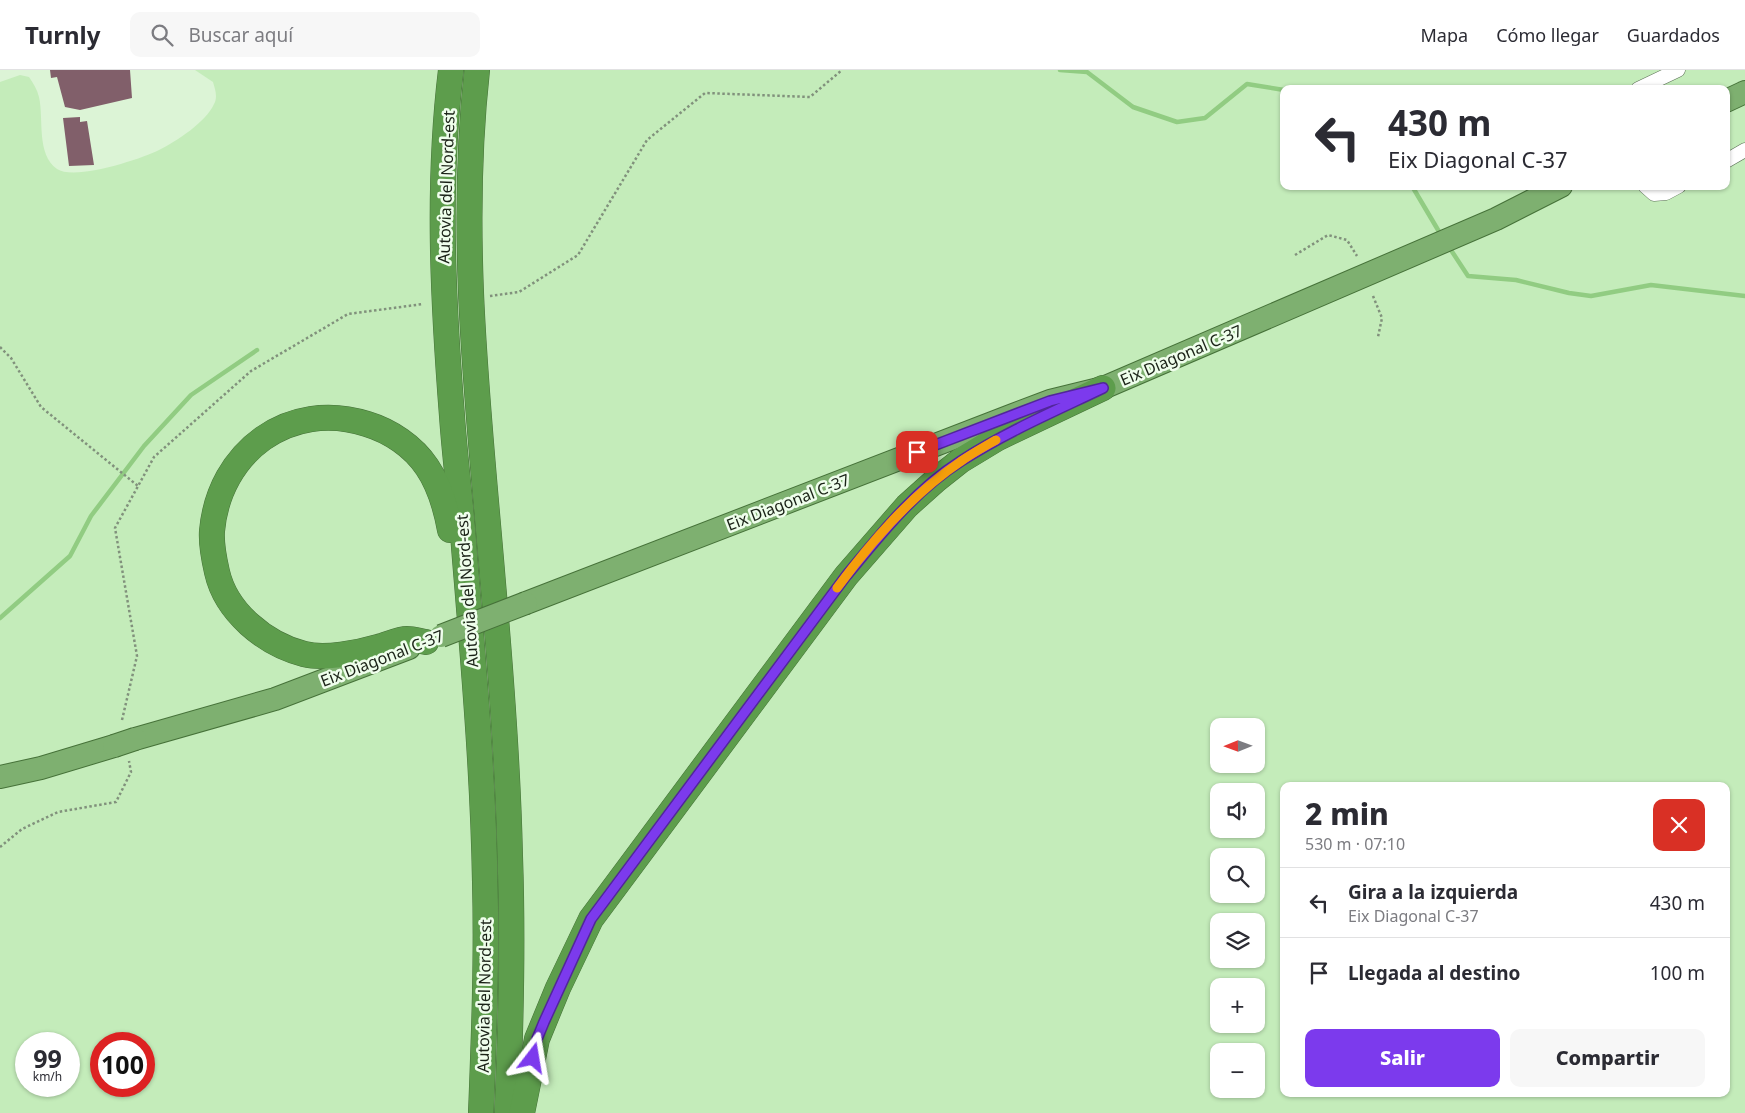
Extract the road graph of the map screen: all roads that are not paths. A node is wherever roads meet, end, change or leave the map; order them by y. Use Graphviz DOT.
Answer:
graph roads {
  1 [pos="451,70"];
  2 [pos="477,70"];
  3 [pos="1678,70"];
  4 [pos="1646,85"];
  5 [pos="1745,92"];
  6 [pos="1730,100"];
  7 [pos="1745,150"];
  8 [pos="1730,159"];
  9 [pos="1552,190"];
  10 [pos="1649,190"];
  11 [pos="1672,190"];
  12 [pos="1103,388"];
  13 [pos="433,639"];
  14 [pos="480,754"];
  15 [pos="0,777"];
  16 [pos="481,1113"];
  17 [pos="507,1113"];
  18 [pos="522,1113"];
  1 -- 14 [label="highway, Autovia del Nord-est"];
  2 -- 17 [label="highway, Autovia del Nord-est"];
  3 -- 4 [label="street"];
  5 -- 6 [label="highway"];
  7 -- 8 [label="street"];
  9 -- 12 [label="highway, Eix Diagonal C-37"];
  10 -- 11 [label="street"];
  12 -- 13 [label="highway, Eix Diagonal C-37, bridge"];
  12 -- 18 [label="highway"];
  13 -- 14 [label="highway"];
  13 -- 15 [label="highway, Eix Diagonal C-37, bridge"];
  14 -- 16 [label="highway, Autovia del Nord-est"];
}
